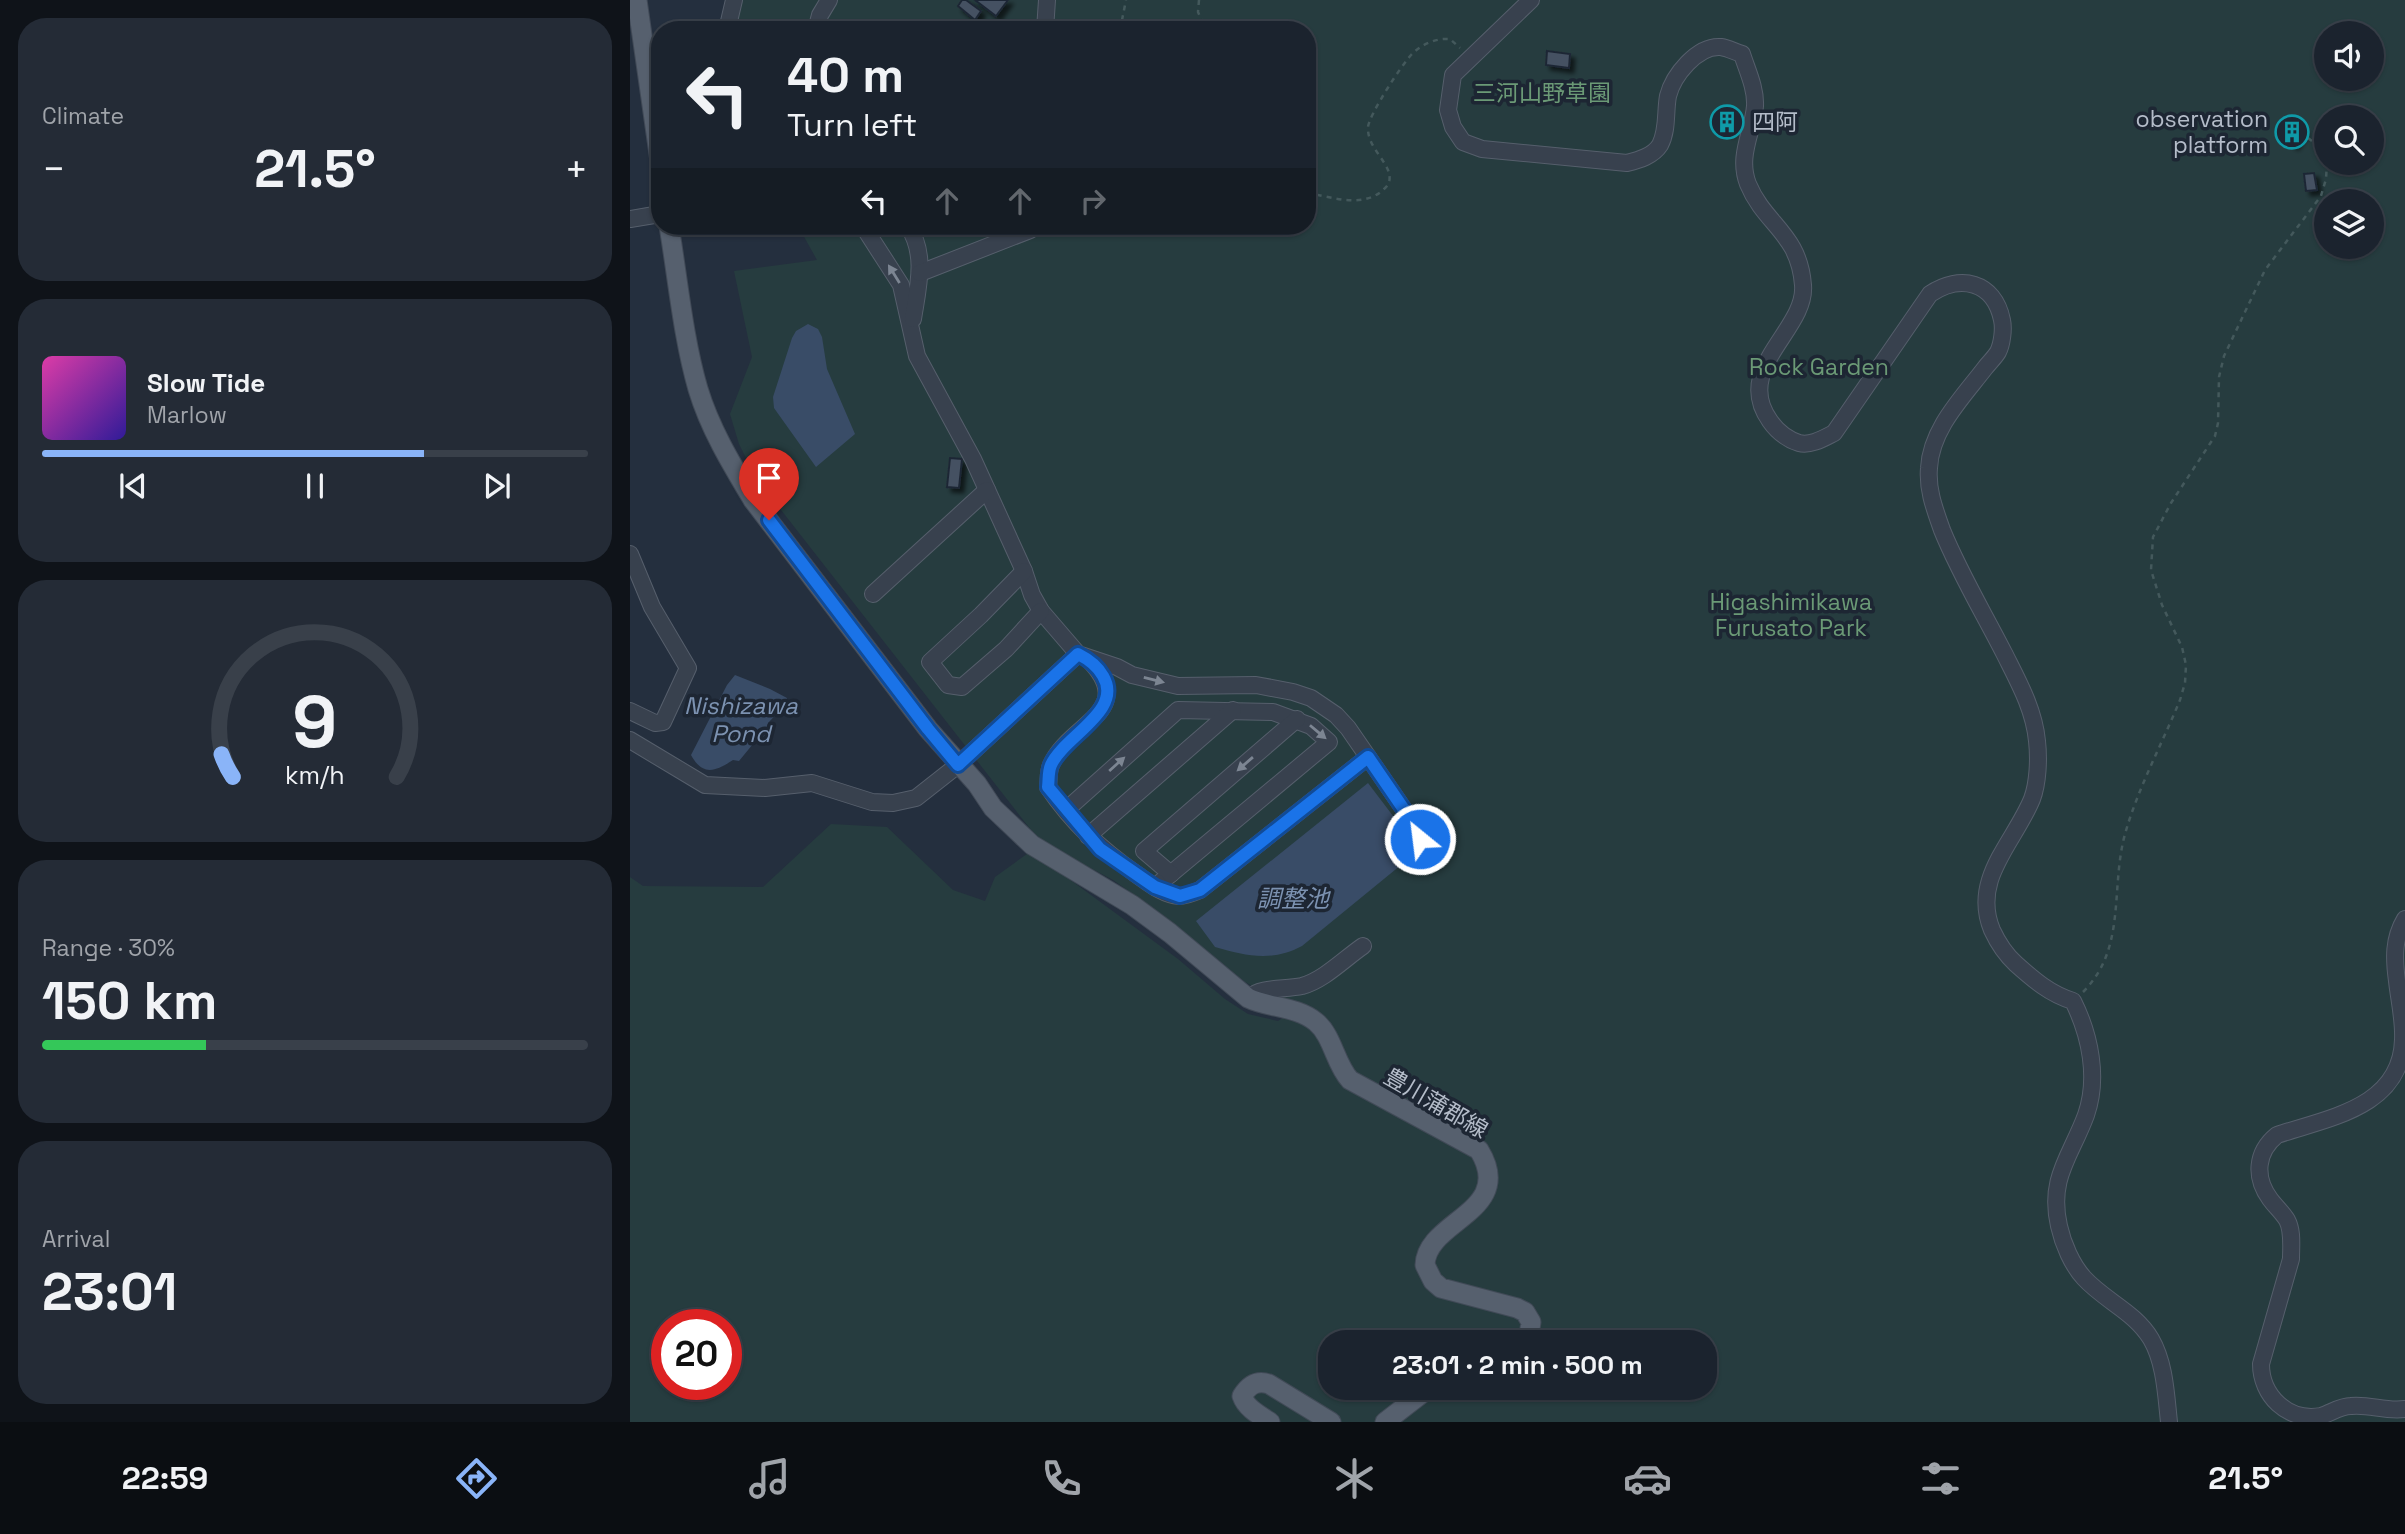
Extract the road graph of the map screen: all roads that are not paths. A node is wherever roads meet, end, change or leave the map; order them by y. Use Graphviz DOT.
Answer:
graph roads {
  1 [pos="637,0"];
  2 [pos="734,0"];
  3 [pos="829,0"];
  4 [pos="1047,0"];
  5 [pos="1531,0"];
  6 [pos="729,21"];
  7 [pos="818,21"];
  8 [pos="1046,21"];
  9 [pos="651,98"];
  10 [pos="651,216"];
  11 [pos="630,219"];
  12 [pos="671,235"];
  13 [pos="869,235"];
  14 [pos="912,235"];
  15 [pos="1017,235"];
  16 [pos="920,272"];
  17 [pos="911,328"];
  18 [pos="987,490"];
  19 [pos="630,554"];
  20 [pos="1024,572"];
  21 [pos="873,594"];
  22 [pos="1041,611"];
  23 [pos="1083,657"];
  24 [pos="630,710"];
  25 [pos="1233,710"];
  26 [pos="1297,719"];
  27 [pos="630,740"];
  28 [pos="1368,757"];
  29 [pos="958,765"];
  30 [pos="1066,810"];
  31 [pos="1088,836"];
  32 [pos="1401,859"];
  33 [pos="1171,874"];
  34 [pos="1155,887"];
  35 [pos="2405,919"];
  36 [pos="1363,946"];
  37 [pos="1248,998"];
  38 [pos="1530,1330"];
  39 [pos="1413,1400"];
  40 [pos="2405,1409"];
  41 [pos="1269,1422"];
  42 [pos="1331,1422"];
  43 [pos="1385,1422"];
  44 [pos="2169,1422"];
  1 -- 9 [label="main road"];
  2 -- 6 [label="street"];
  3 -- 7 [label="street"];
  4 -- 8 [label="street"];
  5 -- 44 [label="street"];
  10 -- 11 [label="street"];
  12 -- 29 [label="main road"];
  17 -- 13 [label="street, one-way"];
  14 -- 16 [label="street"];
  15 -- 16 [label="street"];
  16 -- 17 [label="street"];
  17 -- 18 [label="street"];
  18 -- 20 [label="street"];
  18 -- 21 [label="street"];
  19 -- 24 [label="street"];
  20 -- 22 [label="street"];
  20 -- 22 [label="street"];
  22 -- 23 [label="street"];
  23 -- 28 [label="street, one-way"];
  23 -- 29 [label="street"];
  23 -- 30 [label="street"];
  25 -- 26 [label="street"];
  30 -- 25 [label="street, one-way"];
  25 -- 31 [label="street"];
  26 -- 33 [label="street, one-way"];
  26 -- 33 [label="street, one-way"];
  27 -- 29 [label="street"];
  28 -- 32 [label="street"];
  28 -- 34 [label="street"];
  29 -- 37 [label="main road"];
  30 -- 31 [label="street"];
  31 -- 34 [label="street"];
  33 -- 34 [label="street"];
  35 -- 40 [label="street"];
  36 -- 37 [label="street"];
  37 -- 38 [label="main road"];
  39 -- 43 [label="main road"];
  41 -- 42 [label="main road"];
}
